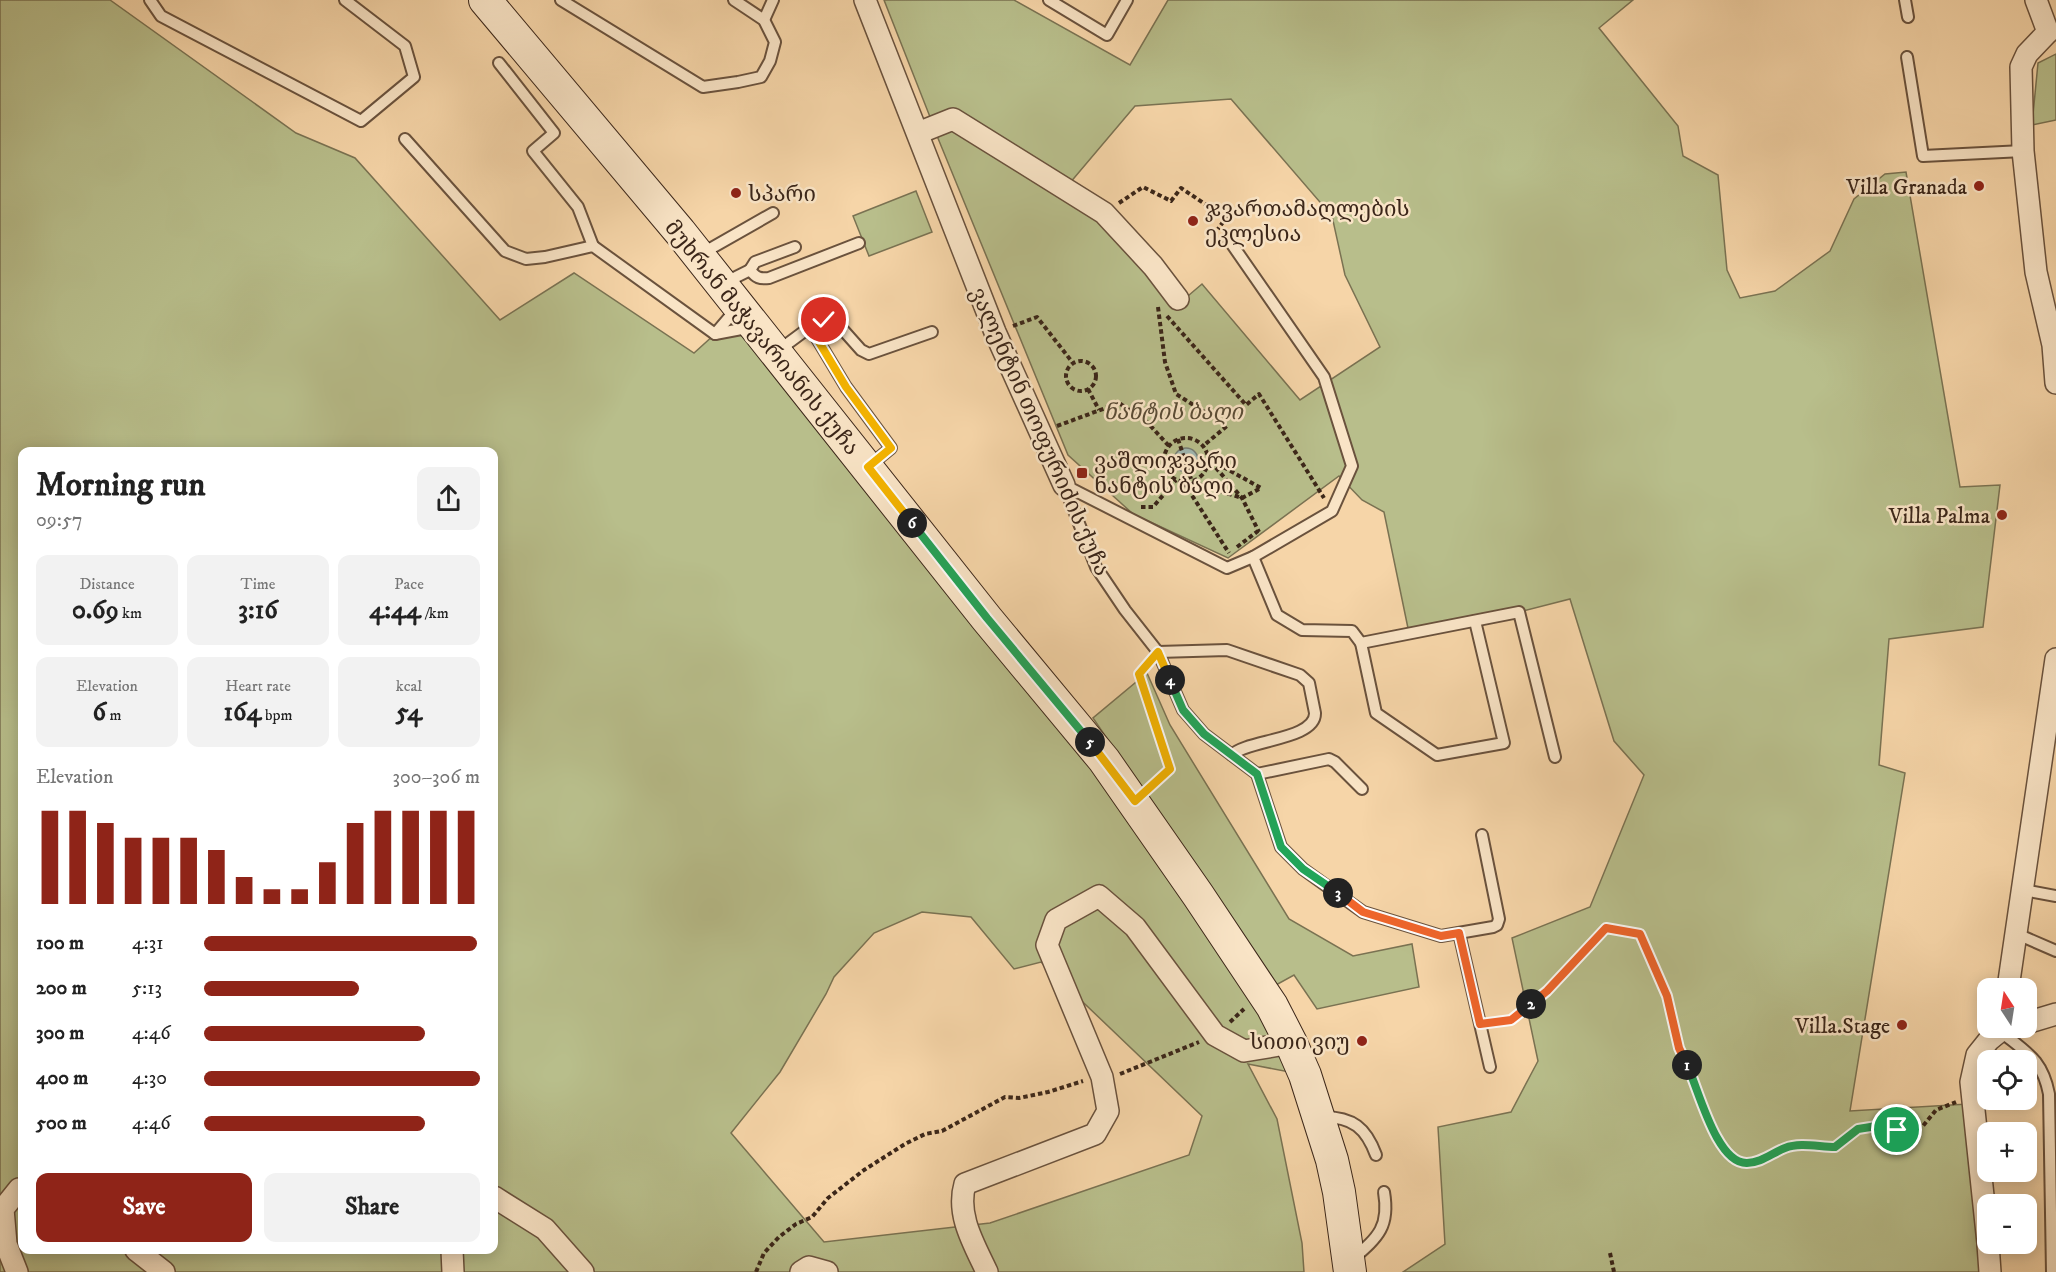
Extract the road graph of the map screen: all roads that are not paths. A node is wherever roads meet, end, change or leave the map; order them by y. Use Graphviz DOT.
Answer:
graph roads {
  1 [pos="150,0"];
  2 [pos="345,0"];
  3 [pos="485,0"];
  4 [pos="561,0"];
  5 [pos="734,0"];
  6 [pos="773,0"];
  7 [pos="865,0"];
  8 [pos="1049,0"];
  9 [pos="1127,0"];
  10 [pos="1905,0"];
  11 [pos="2036,0"];
  12 [pos="1908,17"];
  13 [pos="764,20"];
  14 [pos="2052,32"];
  15 [pos="1907,57"];
  16 [pos="499,63"];
  17 [pos="918,133"];
  18 [pos="405,139"];
  19 [pos="2023,151"];
  20 [pos="774,213"];
  21 [pos="1229,240"];
  22 [pos="859,243"];
  23 [pos="593,246"];
  24 [pos="795,247"];
  25 [pos="698,256"];
  26 [pos="750,270"];
  27 [pos="727,291"];
  28 [pos="1168,303"];
  29 [pos="755,326"];
  30 [pos="810,327"];
  31 [pos="932,332"];
  32 [pos="715,334"];
  33 [pos="776,352"];
  34 [pos="2056,383"];
  35 [pos="868,467"];
  36 [pos="1064,485"];
  37 [pos="1253,558"];
  38 [pos="1475,621"];
  39 [pos="1361,643"];
  40 [pos="1158,652"];
  41 [pos="2056,659"];
  42 [pos="1232,755"];
  43 [pos="1555,757"];
  44 [pos="1257,774"];
  45 [pos="1362,789"];
  46 [pos="1482,836"];
  47 [pos="2023,890"];
  48 [pos="2056,896"];
  49 [pos="1459,933"];
  50 [pos="2017,934"];
  51 [pos="2056,951"];
  52 [pos="2010,978"];
  53 [pos="2056,1014"];
  54 [pos="2037,1020"];
  55 [pos="1992,1038"];
  56 [pos="2014,1038"];
  57 [pos="1291,1043"];
  58 [pos="1490,1067"];
  59 [pos="2053,1115"];
  60 [pos="1319,1117"];
  61 [pos="1376,1155"];
  62 [pos="18,1191"];
  63 [pos="1384,1192"];
  64 [pos="1983,1194"];
  65 [pos="498,1200"];
  66 [pos="141,1254"];
  67 [pos="452,1254"];
  68 [pos="1989,1254"];
  69 [pos="1349,1267"];
  70 [pos="16,1272"];
  71 [pos="164,1272"];
  72 [pos="453,1272"];
  73 [pos="583,1272"];
  74 [pos="801,1272"];
  75 [pos="827,1272"];
  76 [pos="987,1272"];
  77 [pos="1990,1272"];
  78 [pos="2052,1272"];
  1 -- 2 [label="lane"];
  3 -- 25 [label="main road, მუხრან მაჭავარიანის ქუჩა"];
  4 -- 13 [label="lane"];
  5 -- 13 [label="lane"];
  6 -- 13 [label="lane"];
  7 -- 17 [label="street, ვალენტინ თოფურიძის ქუჩა"];
  8 -- 9 [label="lane"];
  10 -- 12 [label="lane"];
  11 -- 14 [label="street"];
  14 -- 19 [label="street"];
  15 -- 19 [label="lane"];
  16 -- 23 [label="lane"];
  17 -- 28 [label="street"];
  17 -- 36 [label="street, ვალენტინ თოფურიძის ქუჩა"];
  18 -- 23 [label="lane"];
  19 -- 34 [label="street"];
  20 -- 25 [label="lane"];
  21 -- 37 [label="lane"];
  22 -- 26 [label="lane"];
  23 -- 32 [label="lane"];
  24 -- 26 [label="lane"];
  25 -- 27 [label="main road, მუხრან მაჭავარიანის ქუჩა"];
  26 -- 27 [label="lane"];
  27 -- 29 [label="main road, მუხრან მაჭავარიანის ქუჩა"];
  27 -- 32 [label="lane"];
  29 -- 32 [label="lane"];
  29 -- 33 [label="main road, მუხრან მაჭავარიანის ქუჩა"];
  30 -- 31 [label="lane"];
  30 -- 33 [label="lane"];
  30 -- 35 [label="lane"];
  33 -- 35 [label="main road, მუხრან მაჭავარიანის ქუჩა"];
  35 -- 57 [label="main road, მუხრან მაჭავარიანის ქუჩა"];
  36 -- 37 [label="lane"];
  36 -- 40 [label="lane, ვალენტინ თოფურიძის ქუჩა"];
  37 -- 39 [label="lane"];
  38 -- 39 [label="lane"];
  38 -- 39 [label="lane"];
  38 -- 43 [label="lane"];
  40 -- 42 [label="lane, ვალენტინ თოფურიძის ქუჩა"];
  40 -- 42 [label="lane"];
  41 -- 47 [label="street"];
  42 -- 44 [label="lane, ვალენტინ თოფურიძის ქუჩა"];
  44 -- 45 [label="lane"];
  44 -- 49 [label="lane"];
  46 -- 49 [label="lane"];
  47 -- 48 [label="lane"];
  47 -- 50 [label="street"];
  49 -- 58 [label="lane"];
  50 -- 51 [label="lane"];
  50 -- 52 [label="street"];
  53 -- 54 [label="street"];
  55 -- 64 [label="street"];
  56 -- 59 [label="lane"];
  57 -- 60 [label="main road, მუხრან მაჭავარიანის ქუჩა"];
  57 -- 76 [label="street"];
  59 -- 78 [label="lane"];
  60 -- 61 [label="lane"];
  60 -- 69 [label="main road, მუხრან მაჭავარიანის ქუჩა"];
  62 -- 70 [label="street"];
  63 -- 69 [label="lane"];
  65 -- 73 [label="street"];
  66 -- 71 [label="street"];
  67 -- 72 [label="street"];
  68 -- 77 [label="street"];
  74 -- 75 [label="street"];
}
